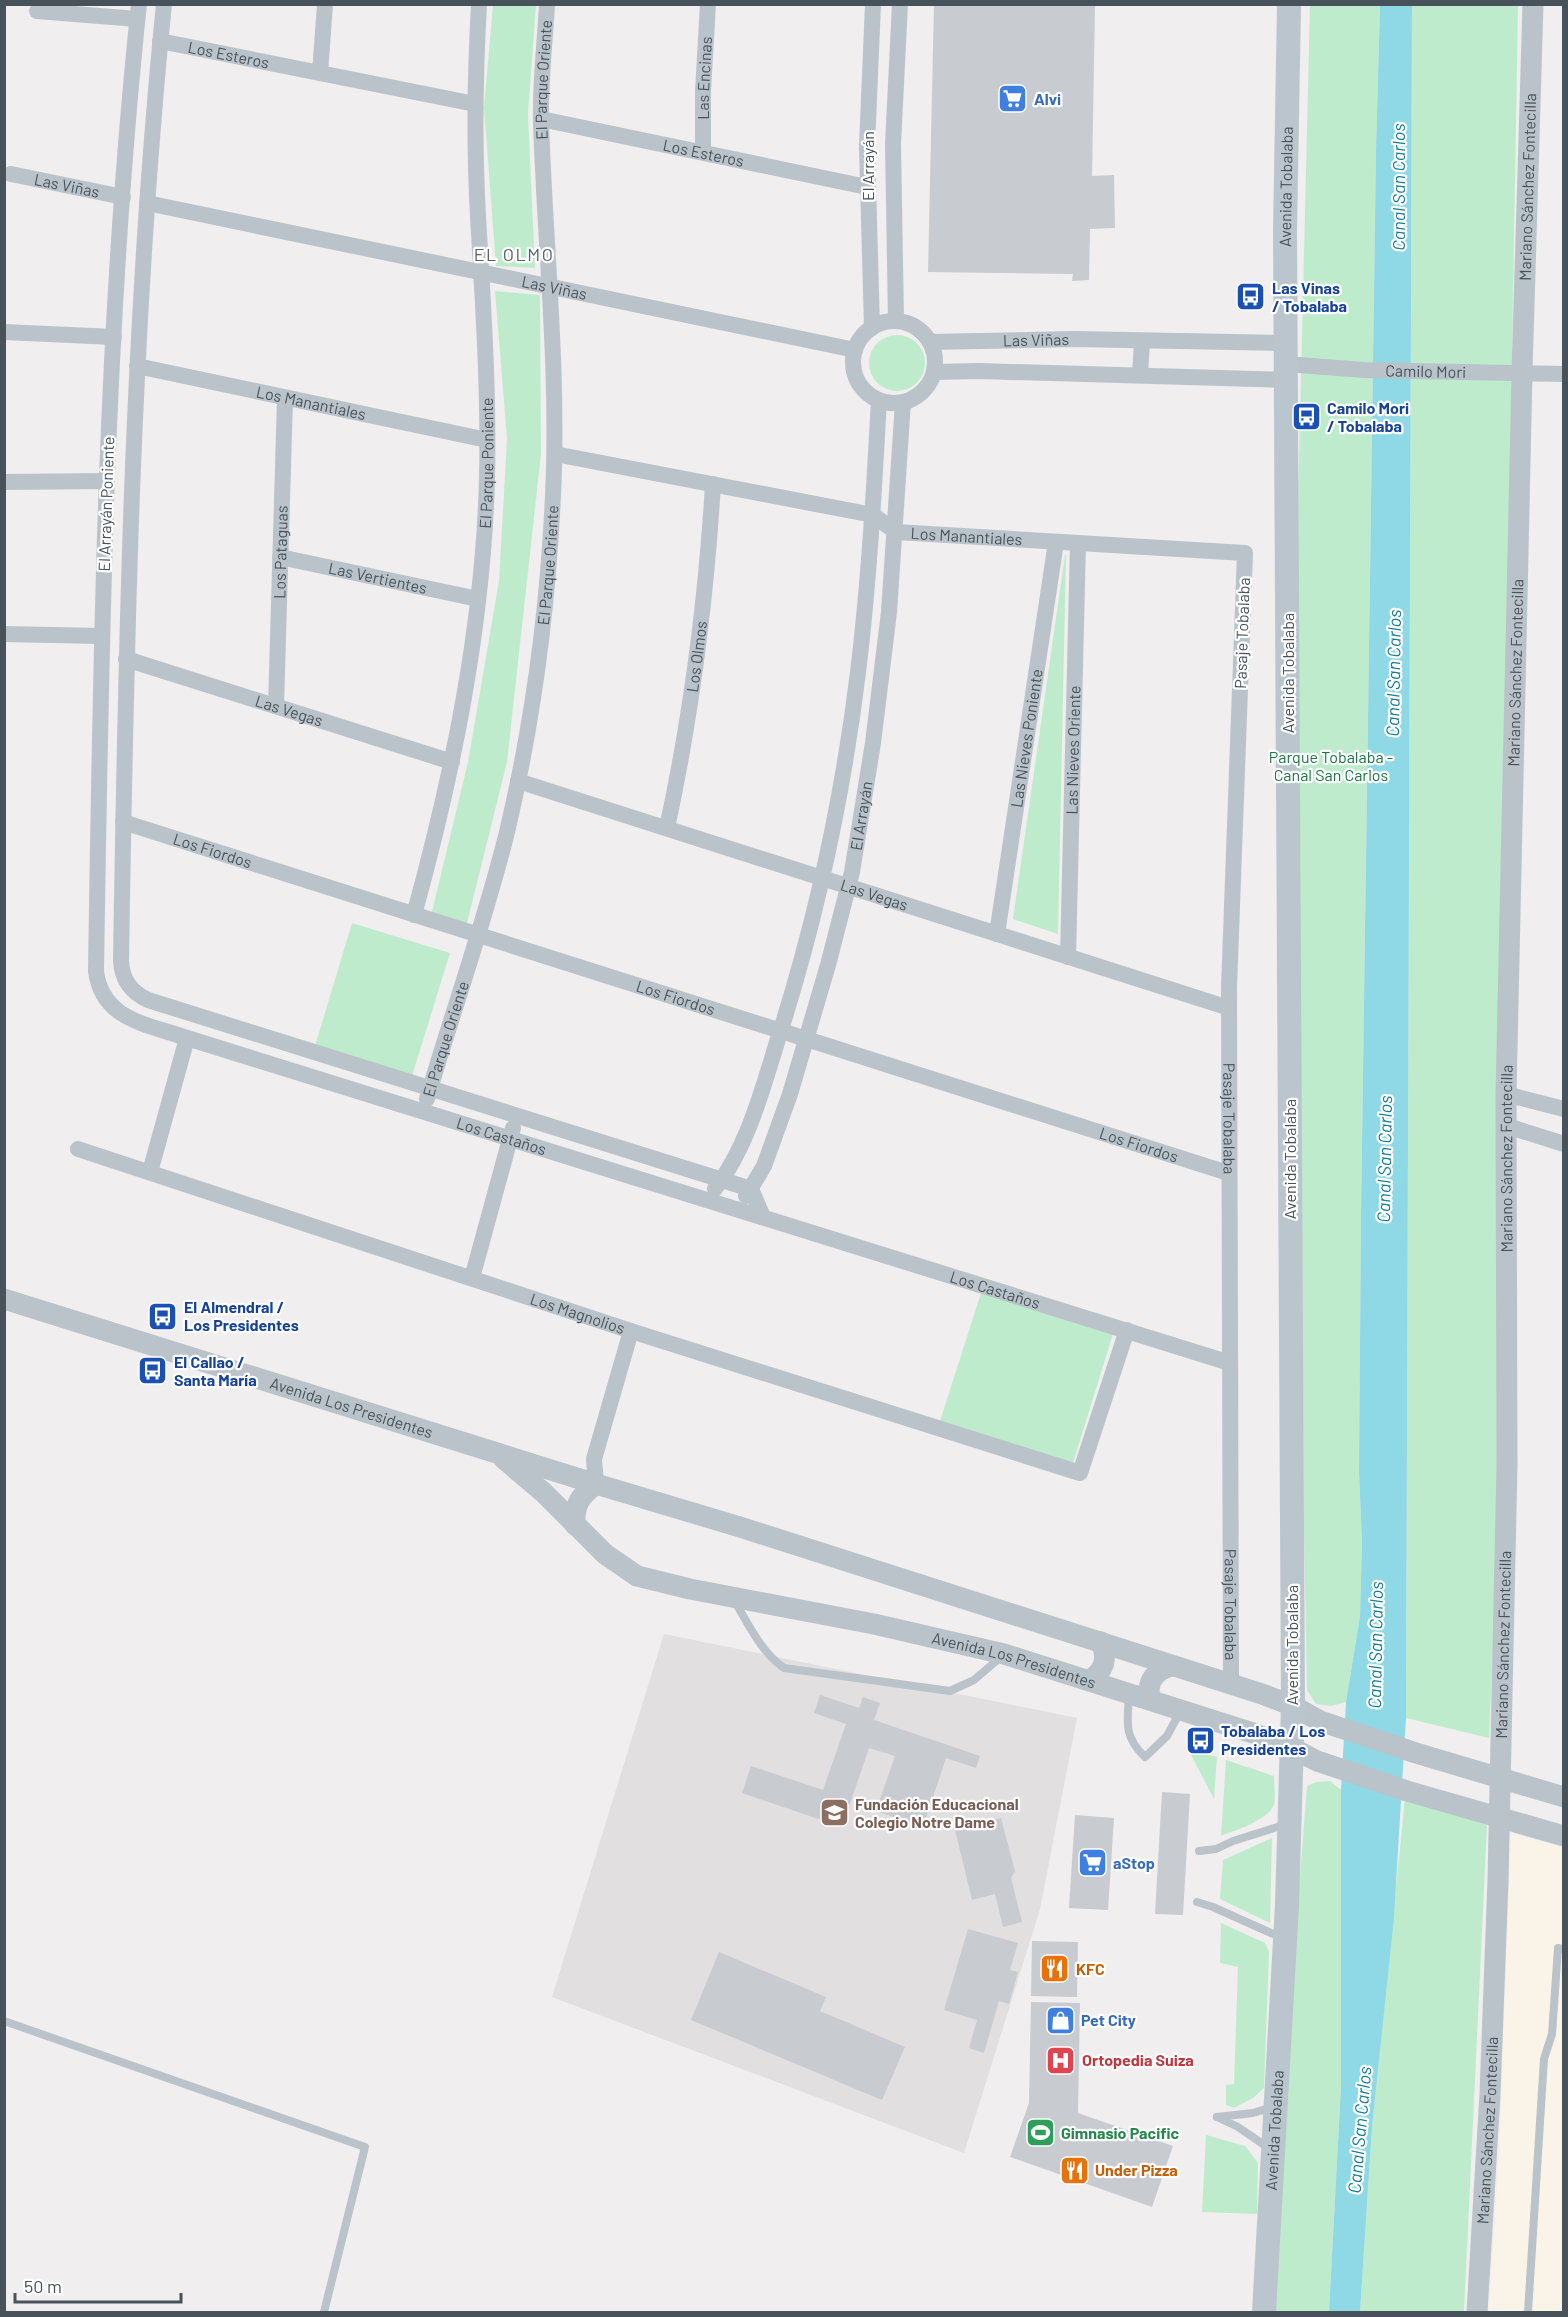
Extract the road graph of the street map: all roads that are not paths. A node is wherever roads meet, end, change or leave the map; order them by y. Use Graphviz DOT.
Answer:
graph roads {
  1 [pos="164,4"];
  2 [pos="325,4"];
  3 [pos="479,4"];
  4 [pos="547,4"];
  5 [pos="708,4"];
  6 [pos="873,4"];
  7 [pos="900,4"];
  8 [pos="1289,4"];
  9 [pos="1533,4"];
  10 [pos="38,11"];
  11 [pos="138,12"];
  12 [pos="160,41"];
  13 [pos="320,73"];
  14 [pos="475,104"];
  15 [pos="541,119"];
  16 [pos="703,152"];
  17 [pos="11,174"];
  18 [pos="867,187"];
  19 [pos="123,197"];
  20 [pos="147,203"];
  21 [pos="482,272"];
  22 [pos="550,286"];
  23 [pos="896,321"];
  24 [pos="872,328"];
  25 [pos="4,332"];
  26 [pos="114,337"];
  27 [pos="930,342"];
  28 [pos="1142,342"];
  29 [pos="855,350"];
  30 [pos="1286,362"];
  31 [pos="137,366"];
  32 [pos="934,372"];
  33 [pos="1521,372"];
  34 [pos="1140,374"];
  35 [pos="1563,374"];
  36 [pos="285,398"];
  37 [pos="879,400"];
  38 [pos="903,402"];
  39 [pos="487,440"];
  40 [pos="555,454"];
  41 [pos="107,481"];
  42 [pos="4,482"];
  43 [pos="713,484"];
  44 [pos="873,515"];
  45 [pos="896,532"];
  46 [pos="1056,542"];
  47 [pos="1078,543"];
  48 [pos="1245,553"];
  49 [pos="280,557"];
  50 [pos="478,599"];
  51 [pos="4,634"];
  52 [pos="101,636"];
  53 [pos="126,659"];
  54 [pos="276,706"];
  55 [pos="452,762"];
  56 [pos="518,781"];
  57 [pos="123,822"];
  58 [pos="667,828"];
  59 [pos="822,878"];
  60 [pos="848,886"];
  61 [pos="414,915"];
  62 [pos="997,934"];
  63 [pos="478,935"];
  64 [pos="1068,957"];
  65 [pos="127,985"];
  66 [pos="107,1002"];
  67 [pos="1229,1008"];
  68 [pos="781,1031"];
  69 [pos="187,1038"];
  70 [pos="807,1040"];
  71 [pos="430,1089"];
  72 [pos="1506,1094"];
  73 [pos="1563,1109"];
  74 [pos="424,1111"];
  75 [pos="517,1116"];
  76 [pos="1507,1126"];
  77 [pos="510,1138"];
  78 [pos="1563,1144"];
  79 [pos="78,1149"];
  80 [pos="150,1172"];
  81 [pos="1228,1173"];
  82 [pos="722,1180"];
  83 [pos="751,1189"];
  84 [pos="706,1199"];
  85 [pos="735,1208"];
  86 [pos="763,1217"];
  87 [pos="472,1278"];
  88 [pos="4,1299"];
  89 [pos="1127,1330"];
  90 [pos="631,1331"];
  91 [pos="1230,1362"];
  92 [pos="495,1451"];
  93 [pos="596,1484"];
  94 [pos="575,1525"];
  95 [pos="732,1596"];
  96 [pos="1101,1642"];
  97 [pos="1004,1654"];
  98 [pos="1173,1666"];
  99 [pos="1090,1680"];
  100 [pos="1231,1684"];
  101 [pos="1129,1692"];
  102 [pos="1150,1699"];
  103 [pos="1293,1706"];
  104 [pos="1181,1710"];
  105 [pos="1292,1748"];
  106 [pos="1500,1778"];
  107 [pos="1563,1797"];
  108 [pos="1498,1817"];
  109 [pos="1291,1823"];
  110 [pos="1563,1836"];
  111 [pos="1199,1851"];
  112 [pos="1197,1902"];
  113 [pos="1285,1939"];
  114 [pos="1563,1949"];
  115 [pos="4,2020"];
  116 [pos="1274,2106"];
  117 [pos="1272,2151"];
  118 [pos="324,2313"];
  119 [pos="1264,2313"];
  120 [pos="1477,2313"];
  121 [pos="1528,2313"];
  1 -- 12 [label="street, El Arrayán Poniente"];
  2 -- 13 [label="street"];
  3 -- 14 [label="street, El Parque Poniente"];
  4 -- 15 [label="street, El Parque Oriente"];
  5 -- 16 [label="street, Las Encinas"];
  6 -- 18 [label="street, El Arrayán"];
  7 -- 23 [label="street, El Arrayán"];
  8 -- 30 [label="main road, Avenida Tobalaba"];
  9 -- 33 [label="street, Mariano Sánchez Fontecilla"];
  10 -- 11 [label="street"];
  11 -- 19 [label="street, El Arrayán Poniente"];
  12 -- 13 [label="street, Los Esteros"];
  12 -- 20 [label="street, El Arrayán Poniente"];
  13 -- 14 [label="street, Los Esteros"];
  14 -- 21 [label="street, El Parque Poniente"];
  15 -- 16 [label="street, Los Esteros"];
  15 -- 22 [label="street, El Parque Oriente"];
  16 -- 18 [label="street, Los Esteros"];
  17 -- 19 [label="street, Las Viñas"];
  18 -- 24 [label="street, El Arrayán"];
  19 -- 26 [label="street, El Arrayán Poniente"];
  20 -- 21 [label="street, Las Viñas"];
  20 -- 31 [label="street, El Arrayán Poniente"];
  21 -- 22 [label="street, Las Viñas"];
  21 -- 39 [label="street, El Parque Poniente"];
  22 -- 29 [label="street, Las Viñas"];
  22 -- 40 [label="street, El Parque Oriente"];
  23 -- 24 [label="street"];
  23 -- 27 [label="street"];
  24 -- 29 [label="street"];
  25 -- 26 [label="street"];
  26 -- 41 [label="street, El Arrayán Poniente"];
  27 -- 28 [label="street, Las Viñas"];
  27 -- 32 [label="street"];
  28 -- 30 [label="street, Las Viñas"];
  28 -- 34 [label="street"];
  29 -- 37 [label="street"];
  30 -- 33 [label="street, Camilo Mori"];
  30 -- 34 [label="street, Las Viñas"];
  30 -- 103 [label="main road, Avenida Tobalaba"];
  31 -- 36 [label="street, Los Manantiales"];
  31 -- 53 [label="street, El Arrayán Poniente"];
  32 -- 34 [label="street, Las Viñas"];
  32 -- 38 [label="street"];
  33 -- 35 [label="street, Camilo Mori"];
  33 -- 72 [label="street, Mariano Sánchez Fontecilla"];
  36 -- 39 [label="street, Los Manantiales"];
  36 -- 49 [label="street, Los Pataguas"];
  37 -- 38 [label="street"];
  37 -- 44 [label="street, El Arrayán"];
  38 -- 45 [label="street, El Arrayán"];
  39 -- 50 [label="street, El Parque Poniente"];
  40 -- 43 [label="street, Los Manantiales"];
  40 -- 56 [label="street, El Parque Oriente"];
  41 -- 42 [label="street"];
  41 -- 52 [label="street, El Arrayán Poniente"];
  43 -- 44 [label="street, Los Manantiales"];
  43 -- 58 [label="street, Los Olmos"];
  44 -- 45 [label="street, Los Manantiales"];
  44 -- 59 [label="street, El Arrayán"];
  45 -- 46 [label="street, Los Manantiales"];
  45 -- 60 [label="street, El Arrayán"];
  46 -- 47 [label="street, Los Manantiales"];
  46 -- 62 [label="street, Las Nieves Poniente"];
  47 -- 48 [label="street, Los Manantiales"];
  47 -- 64 [label="street, Las Nieves Oriente"];
  48 -- 67 [label="street, Pasaje Tobalaba"];
  49 -- 50 [label="street, Las Vertientes"];
  49 -- 54 [label="street, Los Pataguas"];
  50 -- 55 [label="street, El Parque Poniente"];
  51 -- 52 [label="street"];
  52 -- 66 [label="street, El Arrayán Poniente"];
  53 -- 54 [label="street, Las Vegas"];
  53 -- 57 [label="street, El Arrayán Poniente"];
  54 -- 55 [label="street, Las Vegas"];
  55 -- 61 [label="street, El Parque Poniente"];
  56 -- 58 [label="street, Las Vegas"];
  56 -- 63 [label="street, El Parque Oriente"];
  57 -- 61 [label="street, Los Fiordos"];
  57 -- 65 [label="street, El Arrayán Poniente"];
  58 -- 59 [label="street, Las Vegas"];
  59 -- 60 [label="street, Las Vegas"];
  59 -- 68 [label="street, El Arrayán"];
  60 -- 62 [label="street, Las Vegas"];
  60 -- 70 [label="street, El Arrayán"];
  61 -- 63 [label="street, Los Fiordos"];
  62 -- 64 [label="street, Las Vegas"];
  63 -- 68 [label="street, Los Fiordos"];
  63 -- 71 [label="street, El Parque Oriente"];
  64 -- 67 [label="street, Las Vegas"];
  65 -- 71 [label="street, Los Castaños"];
  66 -- 69 [label="street, Los Castaños"];
  67 -- 81 [label="street, Pasaje Tobalaba"];
  68 -- 70 [label="street, Los Fiordos"];
  68 -- 82 [label="street, El Arrayán"];
  69 -- 74 [label="street, Los Castaños"];
  69 -- 80 [label="street"];
  70 -- 81 [label="street, Los Fiordos"];
  70 -- 83 [label="street, El Arrayán"];
  71 -- 74 [label="street, El Parque Oriente"];
  71 -- 75 [label="street, Los Castaños"];
  72 -- 73 [label="street"];
  72 -- 76 [label="street, Mariano Sánchez Fontecilla"];
  74 -- 77 [label="street, Los Castaños"];
  75 -- 77 [label="street"];
  75 -- 82 [label="street, Los Castaños"];
  76 -- 78 [label="street"];
  76 -- 106 [label="street, Mariano Sánchez Fontecilla"];
  77 -- 84 [label="street, Los Castaños"];
  77 -- 87 [label="street"];
  79 -- 80 [label="street, Los Magnolios"];
  80 -- 87 [label="street, Los Magnolios"];
  81 -- 91 [label="street, Pasaje Tobalaba"];
  82 -- 83 [label="street, Los Castaños"];
  82 -- 84 [label="street, El Arrayán"];
  83 -- 85 [label="street, El Arrayán"];
  83 -- 86 [label="street"];
  84 -- 85 [label="street, Los Castaños"];
  85 -- 86 [label="street, Los Castaños"];
  86 -- 89 [label="street, Los Castaños"];
  87 -- 90 [label="street, Los Magnolios"];
  88 -- 92 [label="street, Avenida Los Presidentes"];
  89 -- 90 [label="street, Los Magnolios"];
  89 -- 91 [label="street, Los Castaños"];
  90 -- 93 [label="street"];
  91 -- 100 [label="street, Pasaje Tobalaba"];
  92 -- 93 [label="street, Avenida Los Presidentes"];
  92 -- 94 [label="street, Avenida Los Presidentes"];
  93 -- 94 [label="street"];
  93 -- 96 [label="street, Avenida Los Presidentes"];
  94 -- 95 [label="street, Avenida Los Presidentes"];
  95 -- 97 [label="street, Avenida Los Presidentes"];
  95 -- 97 [label="lane"];
  96 -- 98 [label="street, Avenida Los Presidentes"];
  96 -- 99 [label="street"];
  97 -- 99 [label="street, Avenida Los Presidentes"];
  98 -- 100 [label="street, Avenida Los Presidentes"];
  98 -- 102 [label="street"];
  99 -- 101 [label="street, Avenida Los Presidentes"];
  100 -- 103 [label="street, Avenida Los Presidentes"];
  101 -- 102 [label="street, Avenida Los Presidentes"];
  101 -- 104 [label="lane"];
  102 -- 104 [label="street, Avenida Los Presidentes"];
  103 -- 105 [label="main road, Avenida Tobalaba"];
  103 -- 106 [label="street, Avenida Los Presidentes"];
  104 -- 105 [label="street, Avenida Los Presidentes"];
  105 -- 108 [label="street, Avenida Los Presidentes"];
  105 -- 109 [label="main road, Avenida Tobalaba"];
  106 -- 107 [label="street, Avenida Los Presidentes"];
  106 -- 108 [label="street, Mariano Sánchez Fontecilla"];
  108 -- 110 [label="street, Avenida Los Presidentes"];
  108 -- 120 [label="street, Mariano Sánchez Fontecilla"];
  109 -- 111 [label="lane"];
  109 -- 113 [label="main road, Avenida Tobalaba"];
  112 -- 113 [label="lane"];
  113 -- 116 [label="main road, Avenida Tobalaba"];
  114 -- 121 [label="lane"];
  115 -- 118 [label="lane"];
  116 -- 117 [label="main road, Avenida Tobalaba"];
  116 -- 117 [label="lane"];
  117 -- 119 [label="main road, Avenida Tobalaba"];
}
